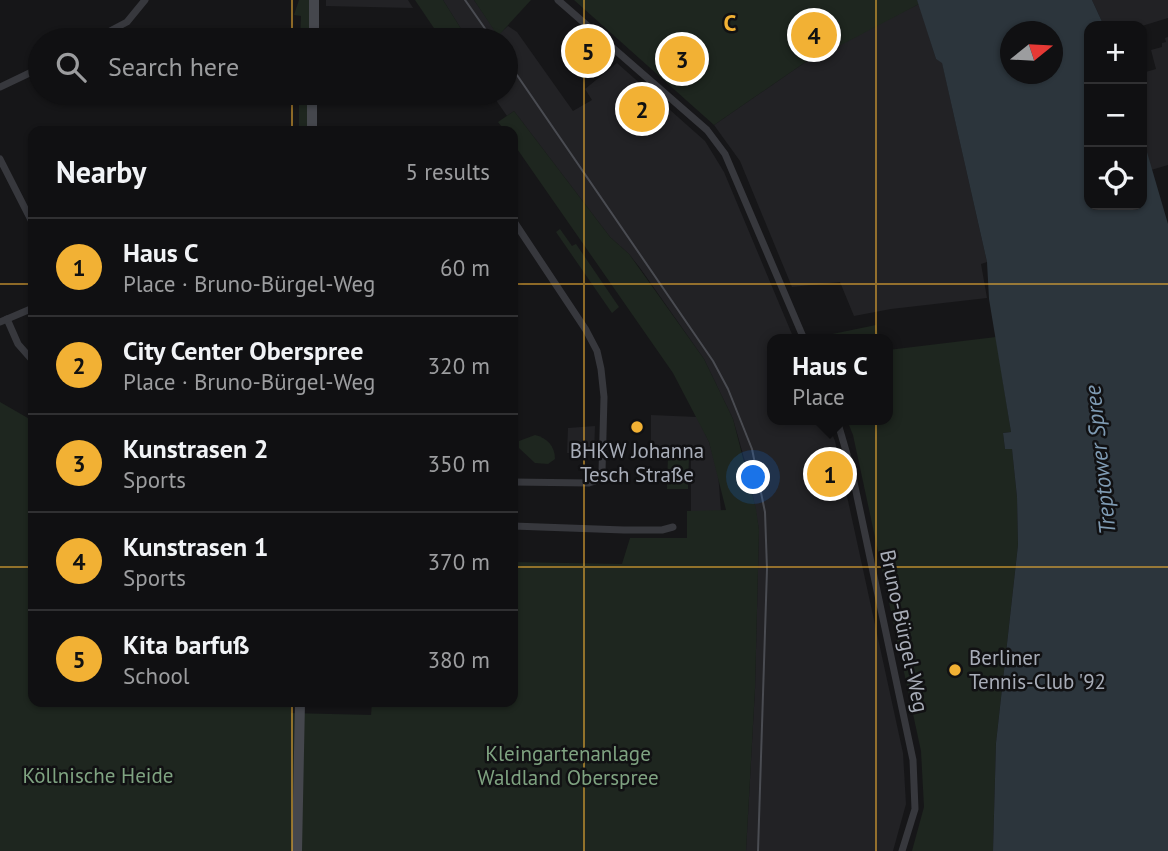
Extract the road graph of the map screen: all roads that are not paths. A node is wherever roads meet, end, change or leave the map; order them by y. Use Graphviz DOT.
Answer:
graph roads {
  1 [pos="145,0"];
  2 [pos="314,0"];
  3 [pos="558,0"];
  4 [pos="116,28"];
  5 [pos="314,28"];
  6 [pos="28,74"];
  7 [pos="0,87"];
  8 [pos="312,105"];
  9 [pos="312,126"];
  10 [pos="0,159"];
  11 [pos="28,215"];
  12 [pos="518,228"];
  13 [pos="28,309"];
  14 [pos="3,320"];
  15 [pos="802,334"];
  16 [pos="28,355"];
  17 [pos="838,425"];
  18 [pos="518,482"];
  19 [pos="518,526"];
  20 [pos="673,527"];
  21 [pos="300,707"];
  22 [pos="297,851"];
  23 [pos="902,851"];
  1 -- 4 [label="street"];
  2 -- 5 [label="main road"];
  3 -- 15 [label="street"];
  6 -- 7 [label="street"];
  8 -- 9 [label="main road"];
  10 -- 11 [label="street"];
  12 -- 18 [label="street"];
  13 -- 14 [label="street"];
  14 -- 16 [label="street"];
  17 -- 23 [label="street, Bruno-Bürgel-Weg"];
  19 -- 20 [label="street"];
  21 -- 22 [label="main road"];
}
